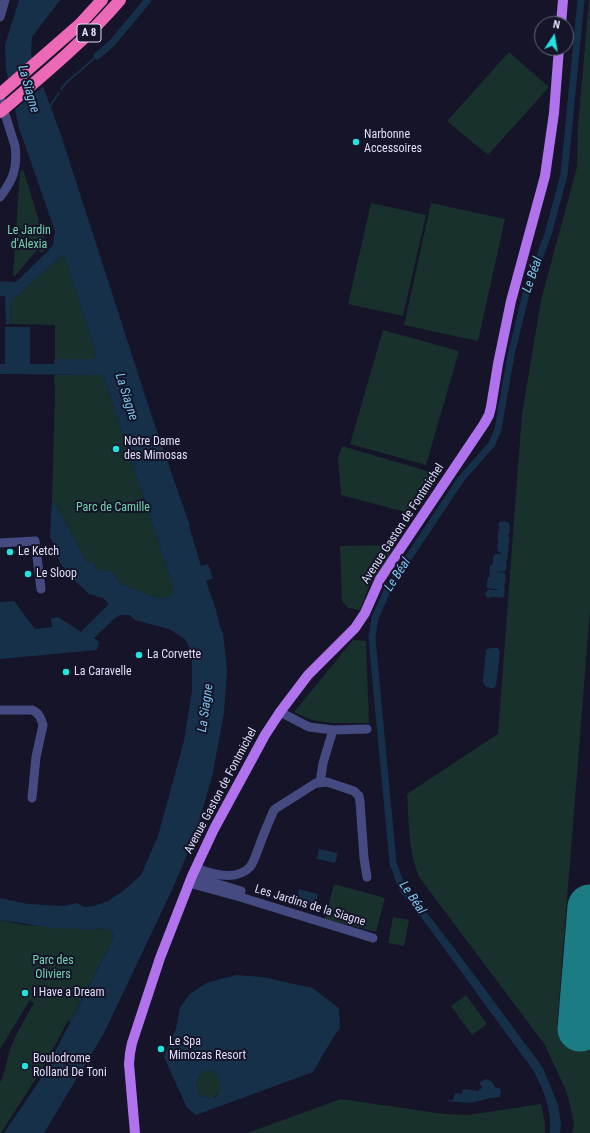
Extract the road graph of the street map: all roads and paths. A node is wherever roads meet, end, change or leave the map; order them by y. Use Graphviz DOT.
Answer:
graph roads {
  1 [pos="5,0"];
  2 [pos="102,0"];
  3 [pos="120,0"];
  4 [pos="563,0"];
  5 [pos="0,16"];
  6 [pos="562,16"];
  7 [pos="558,56"];
  8 [pos="0,94"];
  9 [pos="0,98"];
  10 [pos="0,112"];
  11 [pos="0,197"];
  12 [pos="0,543"];
  13 [pos="41,589"];
  14 [pos="0,710"];
  15 [pos="280,712"];
  16 [pos="367,728"];
  17 [pos="333,730"];
  18 [pos="320,783"];
  19 [pos="32,798"];
  20 [pos="192,876"];
  21 [pos="367,877"];
  22 [pos="373,938"];
  23 [pos="135,1133"];
  1 -- 5 [label="street"];
  2 -- 8 [label="highway, A 8"];
  3 -- 10 [label="highway, A 8"];
  4 -- 6 [label="main road"];
  7 -- 15 [label="main road, Avenue Gaston de Fontmichel"];
  9 -- 11 [label="street"];
  12 -- 13 [label="street"];
  14 -- 19 [label="street"];
  15 -- 17 [label="street"];
  15 -- 20 [label="main road, Avenue Gaston de Fontmichel"];
  16 -- 17 [label="street"];
  17 -- 18 [label="street"];
  18 -- 20 [label="street"];
  18 -- 21 [label="street"];
  20 -- 22 [label="street, Les Jardins de la Siagne"];
  20 -- 23 [label="main road, Avenue Gaston de Fontmichel"];
}
